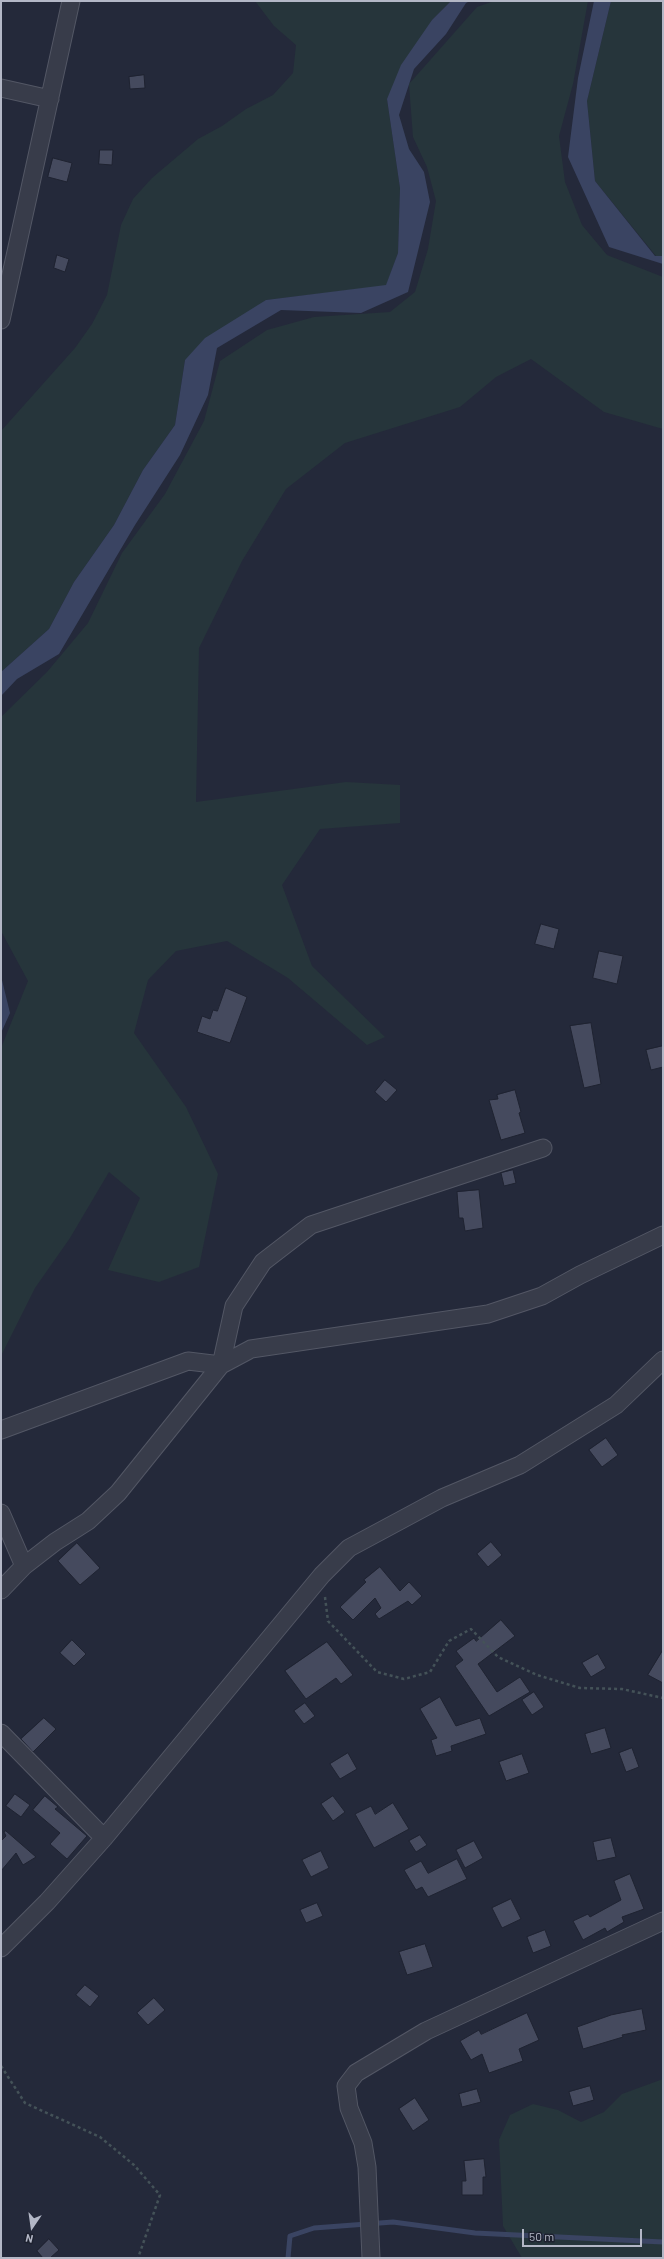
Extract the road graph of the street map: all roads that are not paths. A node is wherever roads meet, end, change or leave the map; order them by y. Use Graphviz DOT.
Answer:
graph roads {
  1 [pos="71,1"];
  2 [pos="1,88"];
  3 [pos="50,99"];
  4 [pos="1,320"];
  5 [pos="543,1148"];
  6 [pos="663,1235"];
  7 [pos="663,1360"];
  8 [pos="221,1365"];
  9 [pos="1,1430"];
  10 [pos="1,1513"];
  11 [pos="24,1566"];
  12 [pos="1,1590"];
  13 [pos="1,1733"];
  14 [pos="104,1838"];
  15 [pos="663,1921"];
  16 [pos="1,1948"];
  17 [pos="371,2258"];
  1 -- 3 [label="street"];
  2 -- 3 [label="street"];
  3 -- 4 [label="street"];
  5 -- 8 [label="street"];
  6 -- 8 [label="street"];
  7 -- 14 [label="street"];
  8 -- 9 [label="street"];
  8 -- 11 [label="street"];
  10 -- 11 [label="street"];
  11 -- 12 [label="street"];
  13 -- 14 [label="street"];
  14 -- 16 [label="street"];
  15 -- 17 [label="street"];
}
